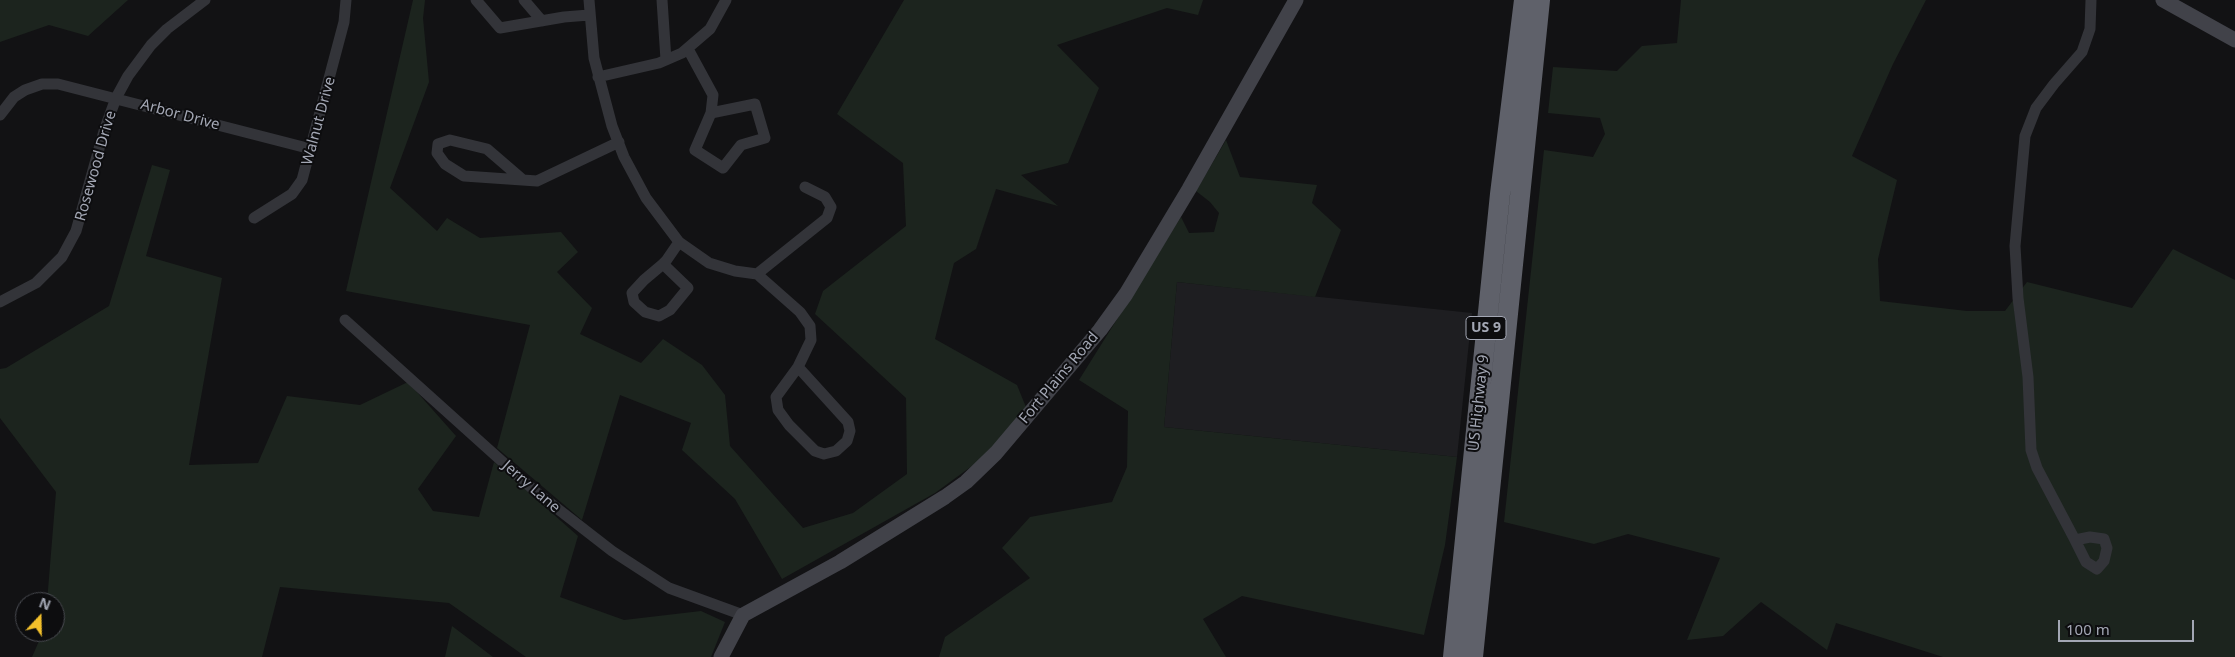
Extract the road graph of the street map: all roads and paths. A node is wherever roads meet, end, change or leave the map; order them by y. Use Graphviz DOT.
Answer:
graph roads {
  1 [pos="205,0"];
  2 [pos="346,0"];
  3 [pos="476,0"];
  4 [pos="524,0"];
  5 [pos="589,0"];
  6 [pos="662,0"];
  7 [pos="726,0"];
  8 [pos="1296,0"];
  9 [pos="1524,0"];
  10 [pos="1540,0"];
  11 [pos="2091,0"];
  12 [pos="2162,0"];
  13 [pos="589,15"];
  14 [pos="542,21"];
  15 [pos="2235,40"];
  16 [pos="688,49"];
  17 [pos="666,60"];
  18 [pos="598,77"];
  19 [pos="116,98"];
  20 [pos="711,113"];
  21 [pos="0,115"];
  22 [pos="619,142"];
  23 [pos="311,149"];
  24 [pos="523,180"];
  25 [pos="805,187"];
  26 [pos="254,218"];
  27 [pos="679,242"];
  28 [pos="663,264"];
  29 [pos="757,274"];
  30 [pos="0,302"];
  31 [pos="346,320"];
  32 [pos="798,367"];
  33 [pos="2075,540"];
  34 [pos="743,616"];
  35 [pos="721,657"];
  36 [pos="1452,657"];
  37 [pos="1473,657"];
  1 -- 19 [label="street, Rosewood Drive"];
  2 -- 23 [label="street, Walnut Drive"];
  3 -- 14 [label="street"];
  4 -- 14 [label="street"];
  5 -- 13 [label="street"];
  6 -- 17 [label="street"];
  7 -- 16 [label="street"];
  8 -- 34 [label="street, Fort Plains Road"];
  9 -- 36 [label="highway, US Highway 9 / US 9"];
  10 -- 37 [label="highway, US Highway 9 / US 9"];
  11 -- 33 [label="street"];
  12 -- 15 [label="street"];
  13 -- 14 [label="street"];
  13 -- 18 [label="street"];
  16 -- 17 [label="street"];
  16 -- 20 [label="street"];
  17 -- 18 [label="street"];
  18 -- 22 [label="street"];
  19 -- 21 [label="street, Arbor Drive"];
  19 -- 23 [label="street, Arbor Drive"];
  19 -- 30 [label="street, Rosewood Drive"];
  20 -- 20 [label="street"];
  22 -- 24 [label="street"];
  22 -- 27 [label="street"];
  23 -- 26 [label="street, Walnut Drive"];
  24 -- 24 [label="street"];
  25 -- 29 [label="street"];
  27 -- 28 [label="street"];
  27 -- 29 [label="street"];
  28 -- 28 [label="street"];
  29 -- 32 [label="street"];
  31 -- 34 [label="street, Jerry Lane"];
  32 -- 32 [label="street"];
  34 -- 35 [label="street"];
}
